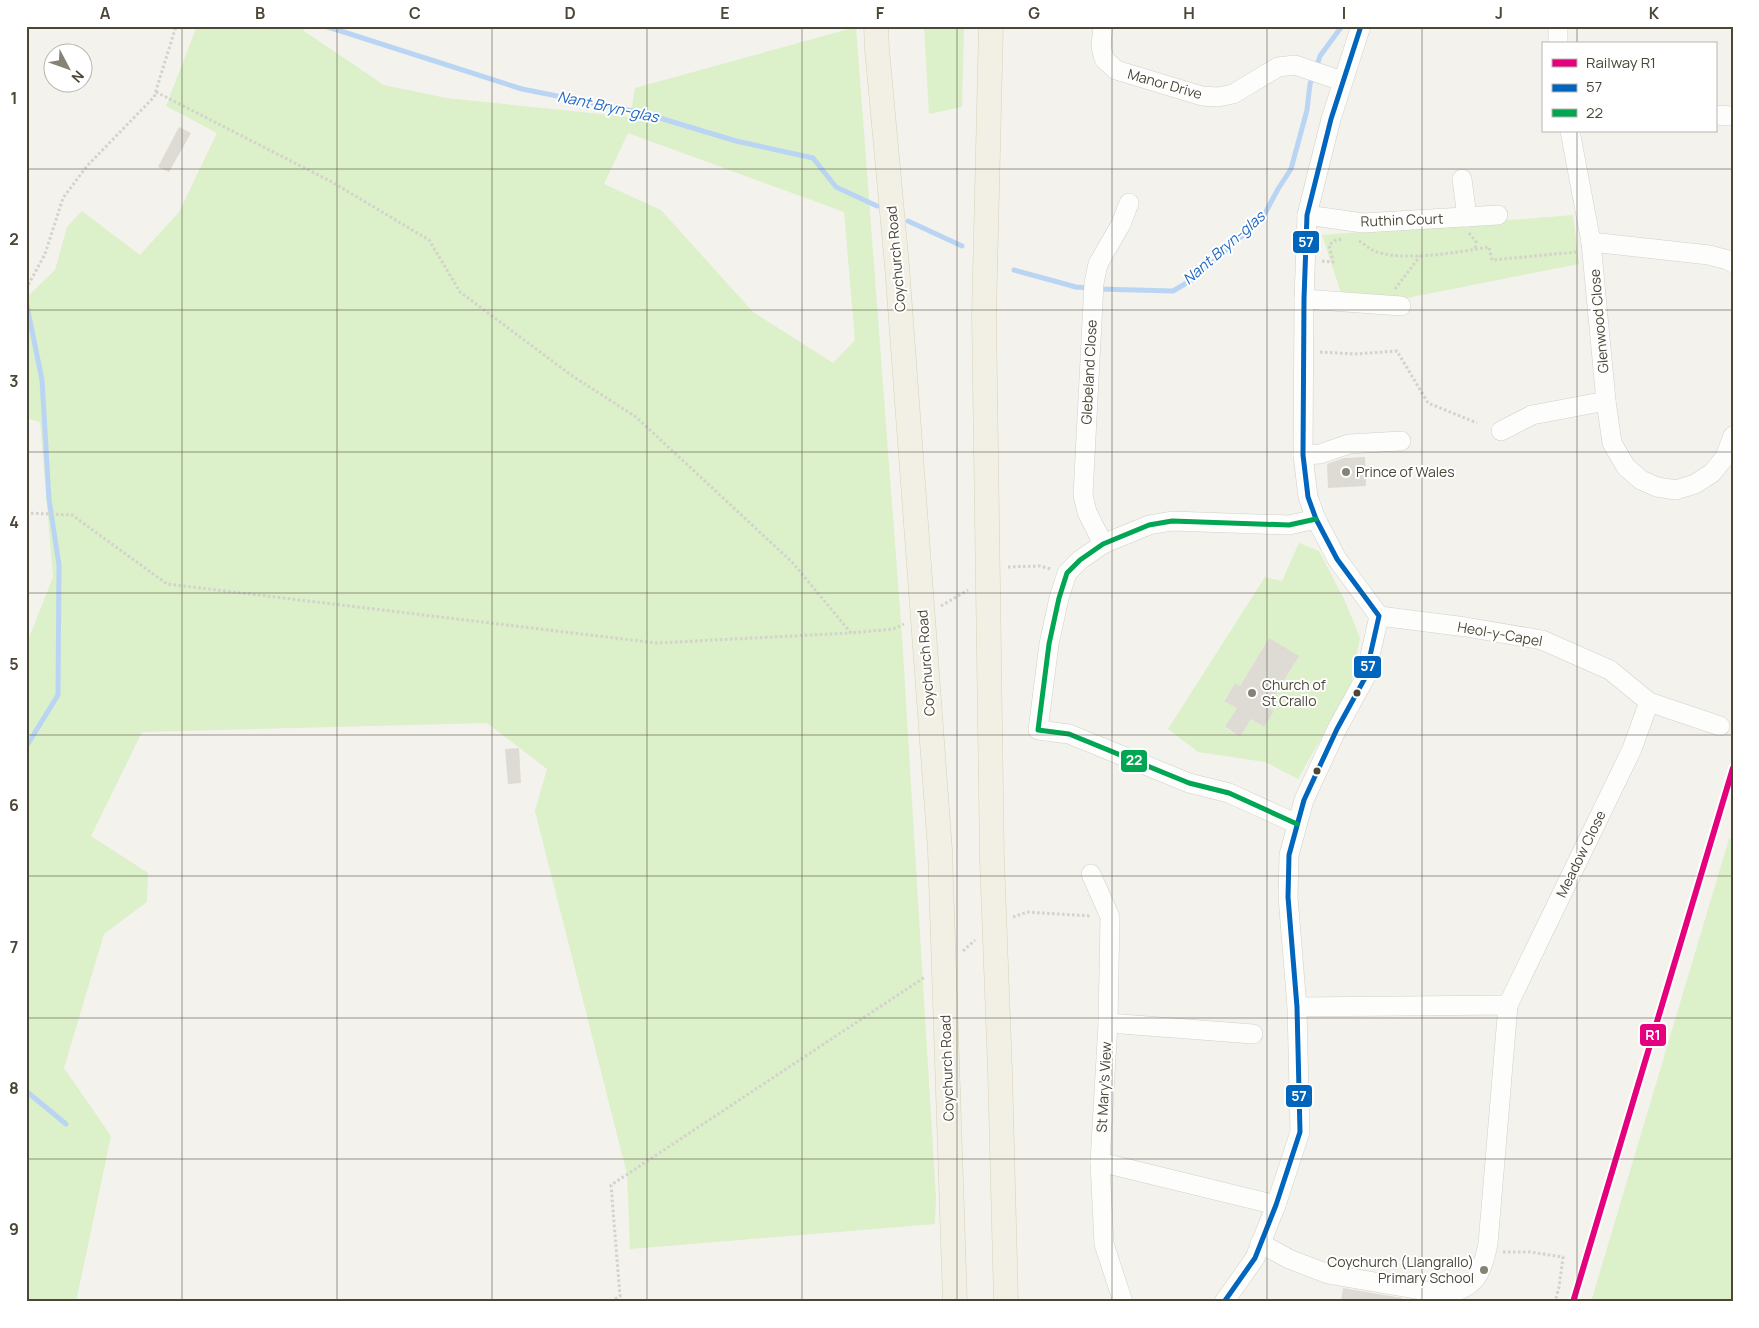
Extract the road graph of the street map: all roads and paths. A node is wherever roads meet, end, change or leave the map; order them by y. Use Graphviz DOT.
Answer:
graph roads {
  1 [pos="176,26"];
  2 [pos="876,26"];
  3 [pos="991,26"];
  4 [pos="1103,26"];
  5 [pos="1361,26"];
  6 [pos="1558,26"];
  7 [pos="1558,42"];
  8 [pos="1342,81"];
  9 [pos="156,92"];
  10 [pos="1716,115"];
  11 [pos="1733,116"];
  12 [pos="1570,132"];
  13 [pos="1462,179"];
  14 [pos="1129,203"];
  15 [pos="1307,215"];
  16 [pos="1498,215"];
  17 [pos="1467,223"];
  18 [pos="1592,246"];
  19 [pos="1475,250"];
  20 [pos="1420,255"];
  21 [pos="1316,261"];
  22 [pos="1733,263"];
  23 [pos="26,289"];
  24 [pos="1304,298"];
  25 [pos="1397,299"];
  26 [pos="1315,351"];
  27 [pos="1606,401"];
  28 [pos="1478,422"];
  29 [pos="1501,431"];
  30 [pos="1733,436"];
  31 [pos="1401,441"];
  32 [pos="1303,455"];
  33 [pos="26,513"];
  34 [pos="1316,520"];
  35 [pos="1103,544"];
  36 [pos="1067,573"];
  37 [pos="988,580"];
  38 [pos="923,616"];
  39 [pos="1379,616"];
  40 [pos="851,633"];
  41 [pos="1649,702"];
  42 [pos="1720,726"];
  43 [pos="1297,824"];
  44 [pos="1091,874"];
  45 [pos="1110,917"];
  46 [pos="994,923"];
  47 [pos="944,969"];
  48 [pos="1508,1005"];
  49 [pos="1297,1007"];
  50 [pos="1108,1023"];
  51 [pos="1252,1034"];
  52 [pos="1100,1162"];
  53 [pos="1276,1205"];
  54 [pos="1488,1242"];
  55 [pos="1260,1243"];
  56 [pos="1007,1298"];
  57 [pos="611,1302"];
  58 [pos="955,1302"];
  59 [pos="1123,1302"];
  60 [pos="1224,1302"];
  61 [pos="1555,1302"];
  1 -- 9 [label="path"];
  2 -- 38 [label="main road, Coychurch Road"];
  3 -- 37 [label="main road"];
  4 -- 8 [label="street, Manor Drive"];
  5 -- 8 [label="street"];
  6 -- 7 [label="street"];
  8 -- 15 [label="street"];
  9 -- 23 [label="path"];
  9 -- 40 [label="path"];
  10 -- 11 [label="street"];
  12 -- 18 [label="street, Glenwood Close"];
  13 -- 17 [label="street"];
  14 -- 35 [label="street, Glebeland Close"];
  15 -- 17 [label="street, Ruthin Court"];
  15 -- 24 [label="street"];
  16 -- 17 [label="street, Ruthin Court"];
  17 -- 19 [label="path"];
  18 -- 19 [label="path"];
  18 -- 22 [label="street"];
  18 -- 27 [label="street, Glenwood Close"];
  19 -- 20 [label="path"];
  20 -- 21 [label="path"];
  20 -- 25 [label="path"];
  24 -- 25 [label="street"];
  24 -- 32 [label="street"];
  26 -- 28 [label="path"];
  27 -- 29 [label="street"];
  27 -- 30 [label="street, Glenwood Close"];
  31 -- 32 [label="street"];
  32 -- 34 [label="street"];
  33 -- 40 [label="path"];
  34 -- 35 [label="street"];
  34 -- 39 [label="street"];
  35 -- 36 [label="street"];
  36 -- 37 [label="path"];
  36 -- 43 [label="street"];
  37 -- 38 [label="path"];
  37 -- 46 [label="main road"];
  38 -- 40 [label="path"];
  38 -- 47 [label="main road, Coychurch Road"];
  39 -- 41 [label="street, Heol-y-Capel"];
  39 -- 43 [label="street"];
  41 -- 42 [label="street, Heol-y-Capel"];
  41 -- 48 [label="street, Meadow Close"];
  43 -- 49 [label="street"];
  44 -- 45 [label="street, St Mary's View"];
  45 -- 46 [label="path"];
  45 -- 50 [label="street, St Mary's View"];
  46 -- 47 [label="path"];
  46 -- 56 [label="main road"];
  47 -- 57 [label="path"];
  47 -- 58 [label="main road, Coychurch Road"];
  48 -- 49 [label="street"];
  48 -- 54 [label="street, Meadow Close"];
  49 -- 53 [label="street"];
  50 -- 51 [label="street"];
  50 -- 52 [label="street, St Mary's View"];
  52 -- 53 [label="street"];
  52 -- 59 [label="street, St Mary's View"];
  53 -- 55 [label="street"];
  54 -- 55 [label="street, Meadow Close"];
  54 -- 61 [label="path"];
  55 -- 60 [label="street"];
}
